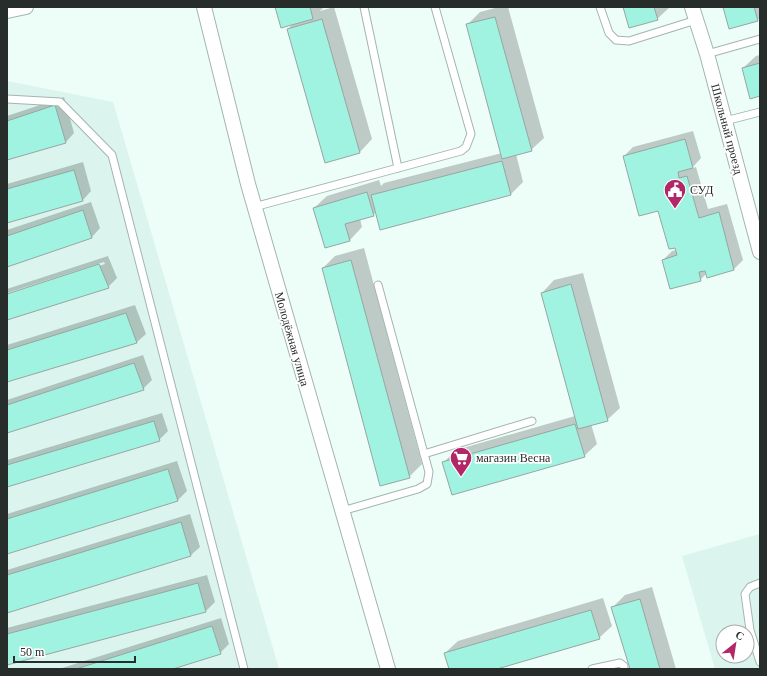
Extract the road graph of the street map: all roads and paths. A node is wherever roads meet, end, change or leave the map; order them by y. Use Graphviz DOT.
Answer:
graph roads {
  1 [pos="26,7"];
  2 [pos="204,7"];
  3 [pos="364,7"];
  4 [pos="435,7"];
  5 [pos="600,7"];
  6 [pos="7,11"];
  7 [pos="694,13"];
  8 [pos="760,39"];
  9 [pos="707,54"];
  10 [pos="7,99"];
  11 [pos="760,112"];
  12 [pos="725,121"];
  13 [pos="398,168"];
  14 [pos="254,207"];
  15 [pos="760,252"];
  16 [pos="378,285"];
  17 [pos="532,421"];
  18 [pos="424,454"];
  19 [pos="342,511"];
  20 [pos="760,583"];
  21 [pos="760,662"];
  22 [pos="244,669"];
  23 [pos="388,669"];
  24 [pos="592,669"];
  25 [pos="624,669"];
  1 -- 6 [label="street"];
  2 -- 14 [label="street, Молодёжная улица"];
  3 -- 13 [label="lane"];
  4 -- 13 [label="lane"];
  5 -- 7 [label="lane"];
  7 -- 9 [label="street, Школьный проезд"];
  8 -- 9 [label="lane"];
  9 -- 12 [label="street, Школьный проезд"];
  10 -- 22 [label="lane"];
  11 -- 12 [label="lane"];
  12 -- 15 [label="street, Школьный проезд"];
  13 -- 14 [label="lane"];
  14 -- 19 [label="street, Молодёжная улица"];
  16 -- 18 [label="lane"];
  17 -- 18 [label="lane"];
  18 -- 19 [label="lane"];
  19 -- 23 [label="street, Молодёжная улица"];
  20 -- 21 [label="lane"];
  24 -- 25 [label="lane"];
}
